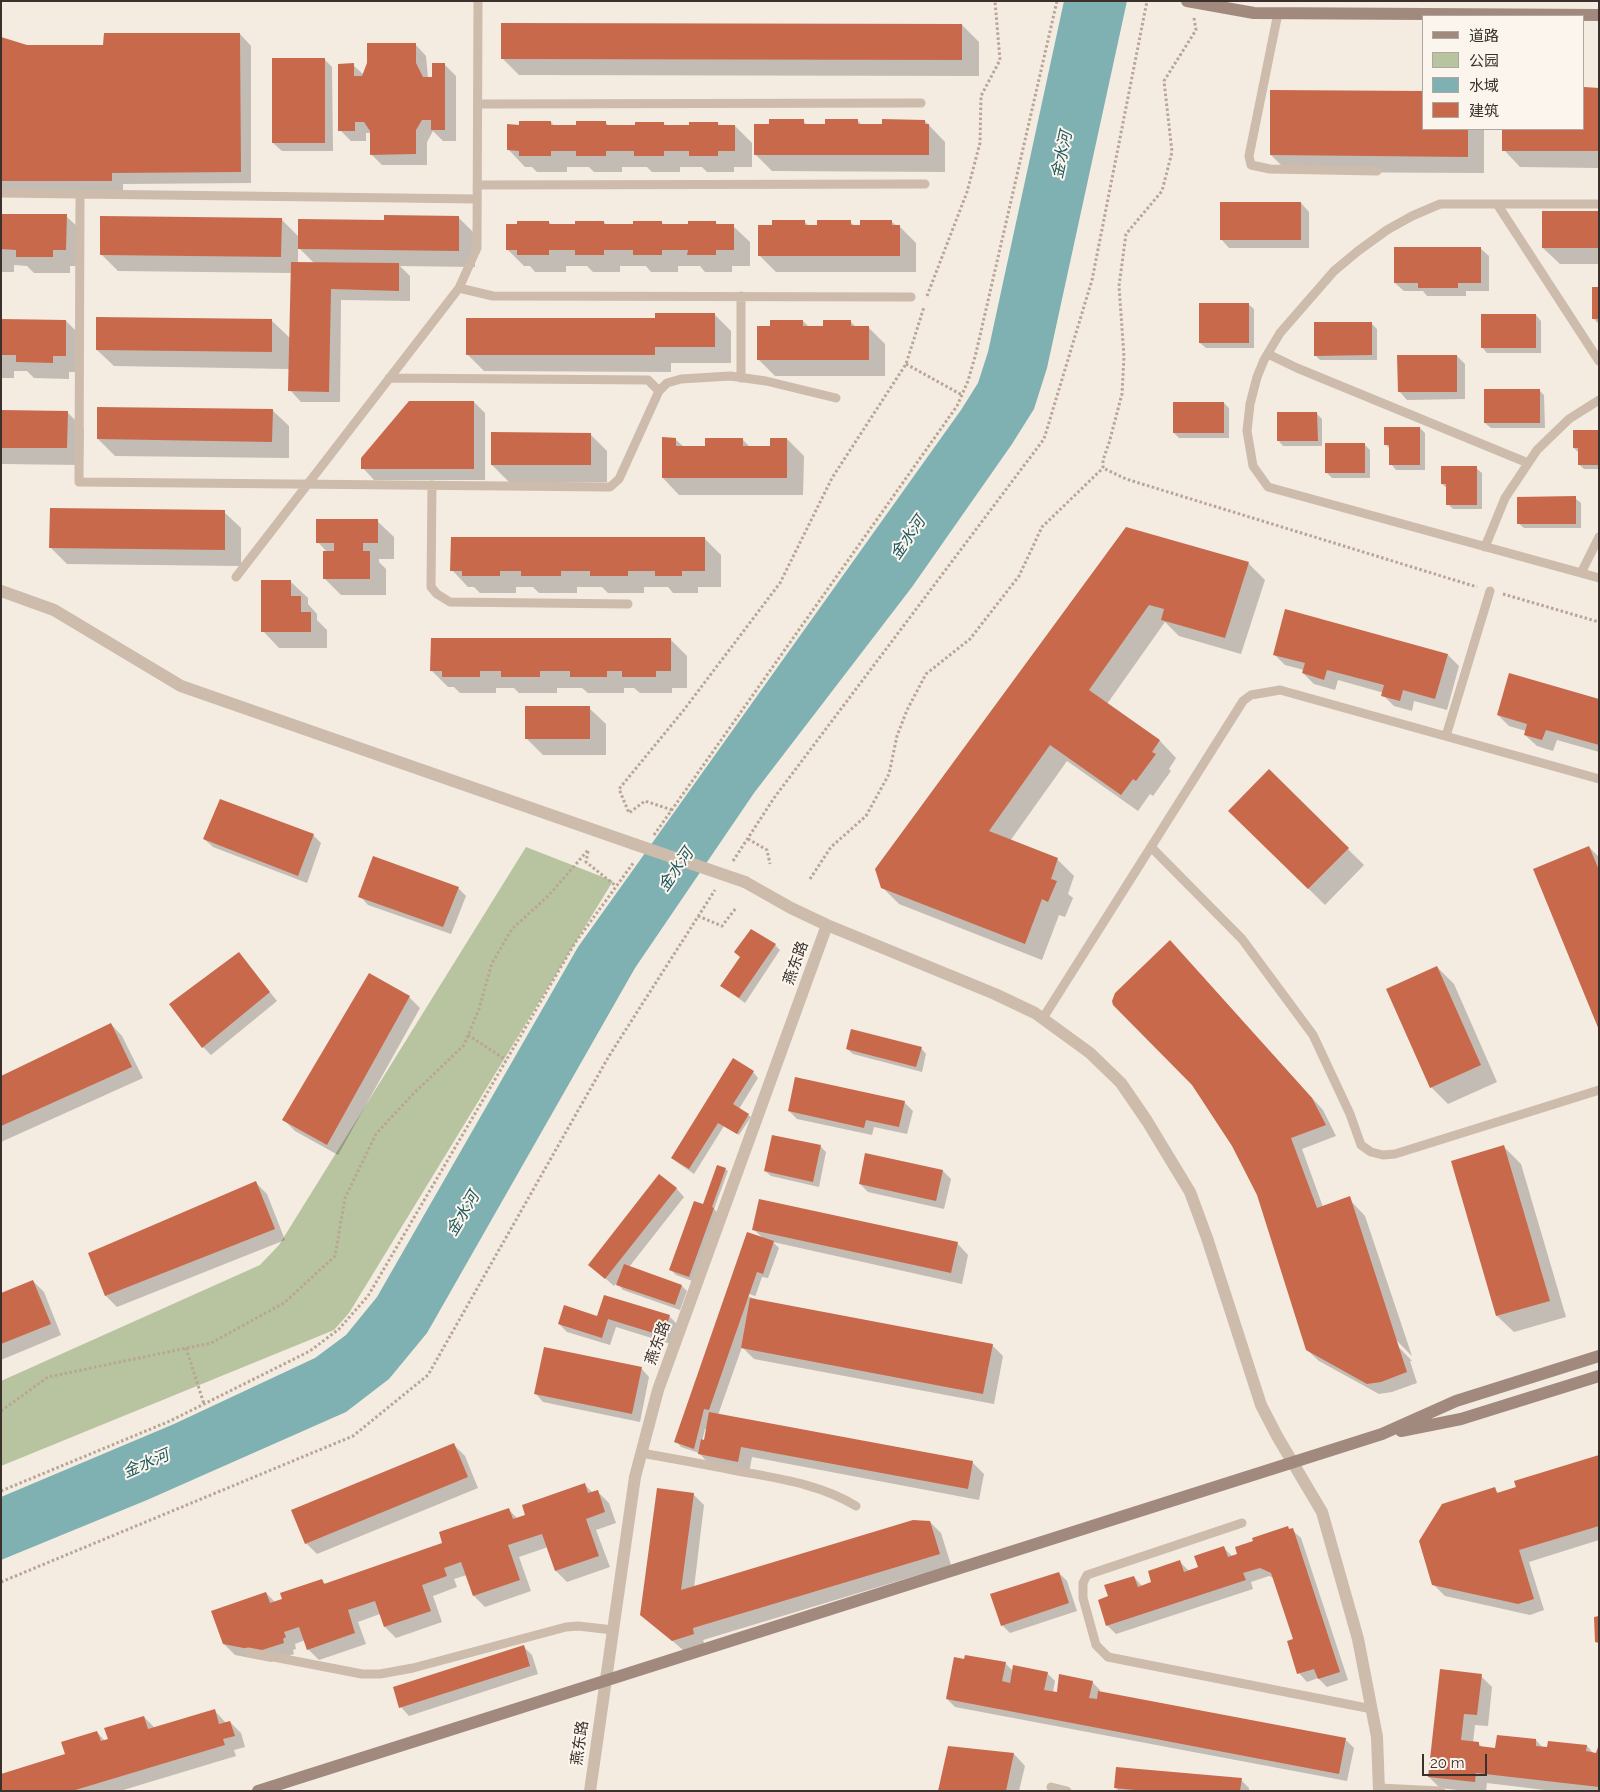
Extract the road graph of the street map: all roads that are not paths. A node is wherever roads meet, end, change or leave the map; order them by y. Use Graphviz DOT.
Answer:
graph roads {
  1 [pos="478,1"];
  2 [pos="1187,1"];
  3 [pos="1278,13"];
  4 [pos="1599,15"];
  5 [pos="921,103"];
  6 [pos="478,104"];
  7 [pos="1377,171"];
  8 [pos="925,184"];
  9 [pos="477,185"];
  10 [pos="1,193"];
  11 [pos="80,194"];
  12 [pos="477,199"];
  13 [pos="1497,204"];
  14 [pos="1599,204"];
  15 [pos="459,288"];
  16 [pos="741,296"];
  17 [pos="911,297"];
  18 [pos="1268,354"];
  19 [pos="1599,361"];
  20 [pos="389,378"];
  21 [pos="741,378"];
  22 [pos="659,390"];
  23 [pos="836,398"];
  24 [pos="1599,400"];
  25 [pos="1528,463"];
  26 [pos="308,484"];
  27 [pos="432,485"];
  28 [pos="1599,538"];
  29 [pos="1485,547"];
  30 [pos="1581,572"];
  31 [pos="236,577"];
  32 [pos="1599,578"];
  33 [pos="1490,590"];
  34 [pos="1,591"];
  35 [pos="628,604"];
  36 [pos="1446,736"];
  37 [pos="1599,779"];
  38 [pos="1151,847"];
  39 [pos="827,925"];
  40 [pos="1044,1018"];
  41 [pos="1599,1090"];
  42 [pos="1599,1356"];
  43 [pos="1599,1376"];
  44 [pos="1382,1434"];
  45 [pos="641,1453"];
  46 [pos="1292,1462"];
  47 [pos="856,1506"];
  48 [pos="1242,1523"];
  49 [pos="613,1630"];
  50 [pos="248,1652"];
  51 [pos="606,1681"];
  52 [pos="1372,1709"];
  53 [pos="1051,1787"];
  54 [pos="1378,1789"];
  55 [pos="258,1791"];
  56 [pos="590,1791"];
  57 [pos="1068,1791"];
  58 [pos="1441,1791"];
  1 -- 6 [label="lane"];
  2 -- 3 [label="street"];
  3 -- 4 [label="street"];
  3 -- 7 [label="lane"];
  5 -- 6 [label="lane"];
  6 -- 9 [label="lane"];
  8 -- 9 [label="lane"];
  9 -- 12 [label="lane"];
  10 -- 11 [label="lane"];
  11 -- 12 [label="lane"];
  11 -- 26 [label="lane"];
  12 -- 15 [label="lane"];
  13 -- 14 [label="lane"];
  13 -- 18 [label="lane"];
  13 -- 19 [label="lane"];
  15 -- 16 [label="lane"];
  15 -- 20 [label="lane"];
  16 -- 17 [label="lane"];
  16 -- 21 [label="lane"];
  18 -- 25 [label="lane"];
  18 -- 29 [label="lane"];
  20 -- 22 [label="lane"];
  20 -- 26 [label="lane"];
  21 -- 22 [label="lane"];
  21 -- 23 [label="lane"];
  22 -- 27 [label="lane"];
  24 -- 25 [label="lane"];
  25 -- 29 [label="lane"];
  26 -- 27 [label="lane"];
  26 -- 31 [label="lane"];
  27 -- 35 [label="lane"];
  28 -- 30 [label="lane"];
  29 -- 30 [label="lane"];
  30 -- 32 [label="lane"];
  33 -- 36 [label="lane"];
  34 -- 39 [label="street, bridge"];
  36 -- 37 [label="lane"];
  36 -- 38 [label="lane"];
  38 -- 40 [label="lane"];
  38 -- 41 [label="lane"];
  39 -- 40 [label="street"];
  39 -- 45 [label="street, 燕东路"];
  40 -- 46 [label="street"];
  42 -- 44 [label="street"];
  43 -- 44 [label="street"];
  44 -- 46 [label="street"];
  45 -- 47 [label="lane"];
  45 -- 49 [label="street, 燕东路"];
  46 -- 51 [label="street"];
  46 -- 52 [label="street"];
  48 -- 52 [label="lane"];
  49 -- 50 [label="lane"];
  49 -- 51 [label="street, 燕东路"];
  51 -- 55 [label="street"];
  51 -- 56 [label="street, 燕东路"];
  52 -- 54 [label="street"];
  53 -- 57 [label="lane"];
  54 -- 58 [label="lane"];
}
